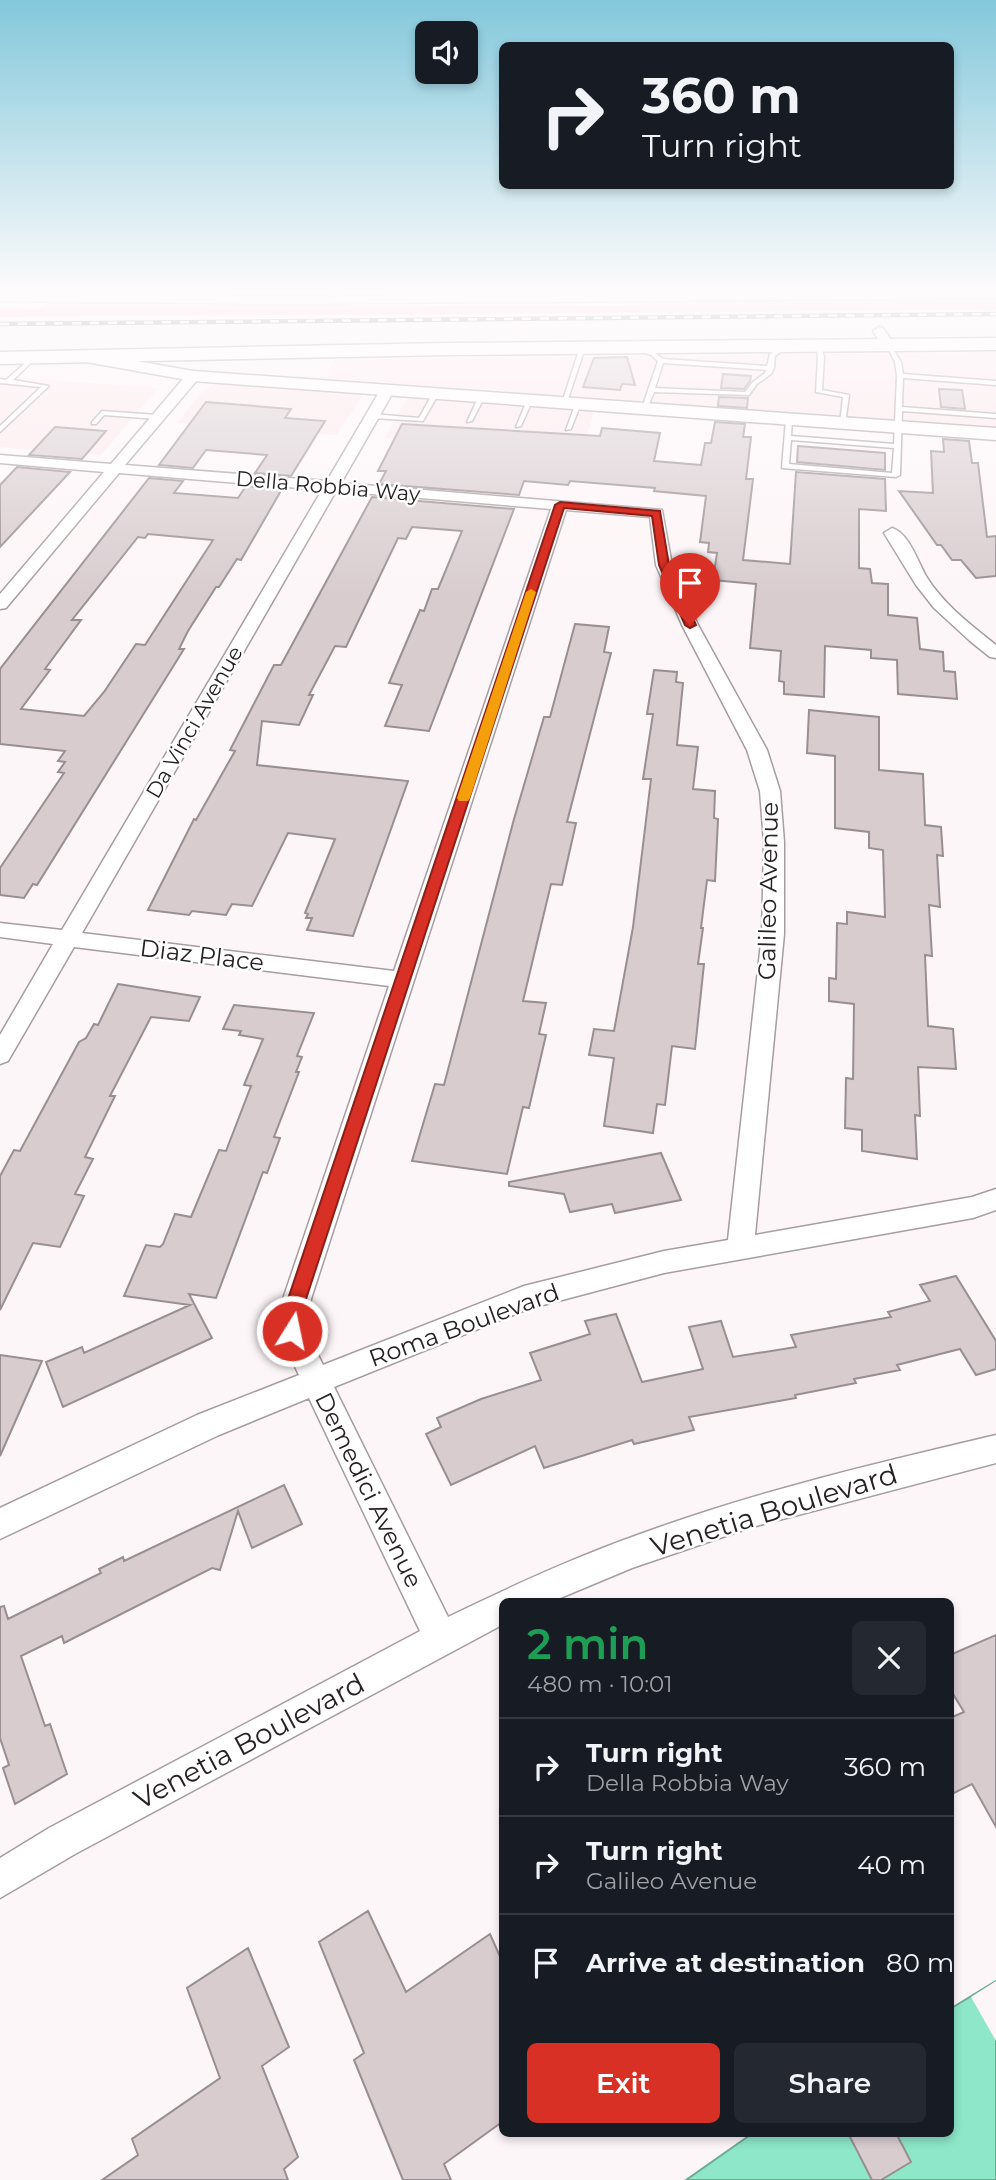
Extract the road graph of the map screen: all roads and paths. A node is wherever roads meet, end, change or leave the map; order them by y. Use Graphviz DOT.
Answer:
graph roads {
  1 [pos="40,392"];
  2 [pos="179,392"];
  3 [pos="386,392"];
  4 [pos="421,392"];
  5 [pos="573,392"];
  6 [pos="649,392"];
  7 [pos="749,392"];
  8 [pos="819,392"];
  9 [pos="899,392"];
  10 [pos="436,393"];
  11 [pos="482,396"];
  12 [pos="530,399"];
  13 [pos="647,399"];
  14 [pos="571,402"];
  15 [pos="373,416"];
  16 [pos="996,416"];
  17 [pos="157,417"];
  18 [pos="897,417"];
  19 [pos="789,419"];
  20 [pos="469,421"];
  21 [pos="843,422"];
  22 [pos="94,423"];
  23 [pos="518,426"];
  24 [pos="568,429"];
  25 [pos="0,430"];
  26 [pos="996,434"];
  27 [pos="787,439"];
  28 [pos="897,446"];
  29 [pos="0,459"];
  30 [pos="114,468"];
  31 [pos="332,486"];
  32 [pos="560,505"];
  33 [pos="657,513"];
  34 [pos="892,533"];
  35 [pos="0,604"];
  36 [pos="996,653"];
  37 [pos="0,930"];
  38 [pos="68,938"];
  39 [pos="403,980"];
  40 [pos="0,1055"];
  41 [pos="996,1199"];
  42 [pos="740,1250"];
  43 [pos="315,1381"];
  44 [pos="996,1449"];
  45 [pos="0,1524"];
  46 [pos="524,1598"];
  47 [pos="499,1609"];
  48 [pos="441,1638"];
  49 [pos="0,1880"];
  1 -- 25 [label="lane"];
  2 -- 17 [label="street"];
  3 -- 15 [label="street, Da Vinci Avenue"];
  4 -- 10 [label="main road"];
  5 -- 14 [label="lane"];
  6 -- 13 [label="lane"];
  7 -- 13 [label="lane"];
  8 -- 21 [label="lane"];
  9 -- 18 [label="lane"];
  10 -- 11 [label="main road"];
  10 -- 15 [label="lane"];
  11 -- 12 [label="main road"];
  11 -- 20 [label="lane"];
  12 -- 14 [label="main road"];
  12 -- 23 [label="lane"];
  13 -- 14 [label="main road"];
  13 -- 19 [label="main road"];
  14 -- 24 [label="lane"];
  15 -- 31 [label="street, Da Vinci Avenue"];
  16 -- 18 [label="lane"];
  17 -- 22 [label="lane"];
  17 -- 30 [label="street"];
  18 -- 21 [label="main road"];
  18 -- 26 [label="main road"];
  18 -- 28 [label="lane"];
  19 -- 21 [label="main road"];
  19 -- 27 [label="lane"];
  27 -- 28 [label="lane"];
  27 -- 28 [label="lane"];
  29 -- 30 [label="street, Della Robbia Way"];
  30 -- 31 [label="street, Della Robbia Way"];
  30 -- 35 [label="street"];
  31 -- 32 [label="street, Della Robbia Way"];
  31 -- 38 [label="street, Da Vinci Avenue"];
  32 -- 33 [label="street, Della Robbia Way"];
  32 -- 39 [label="street, Demedici Avenue"];
  33 -- 42 [label="street, Galileo Avenue"];
  34 -- 36 [label="street"];
  37 -- 38 [label="street, Diaz Place"];
  38 -- 39 [label="street, Diaz Place"];
  38 -- 40 [label="street, Da Vinci Avenue"];
  39 -- 43 [label="street, Demedici Avenue"];
  41 -- 42 [label="street, Roma Boulevard"];
  42 -- 43 [label="street, Roma Boulevard"];
  43 -- 45 [label="street, Roma Boulevard"];
  43 -- 48 [label="street, Demedici Avenue"];
  44 -- 46 [label="street, Venetia Boulevard"];
  47 -- 48 [label="street, Venetia Boulevard"];
  48 -- 49 [label="street, Venetia Boulevard"];
}
